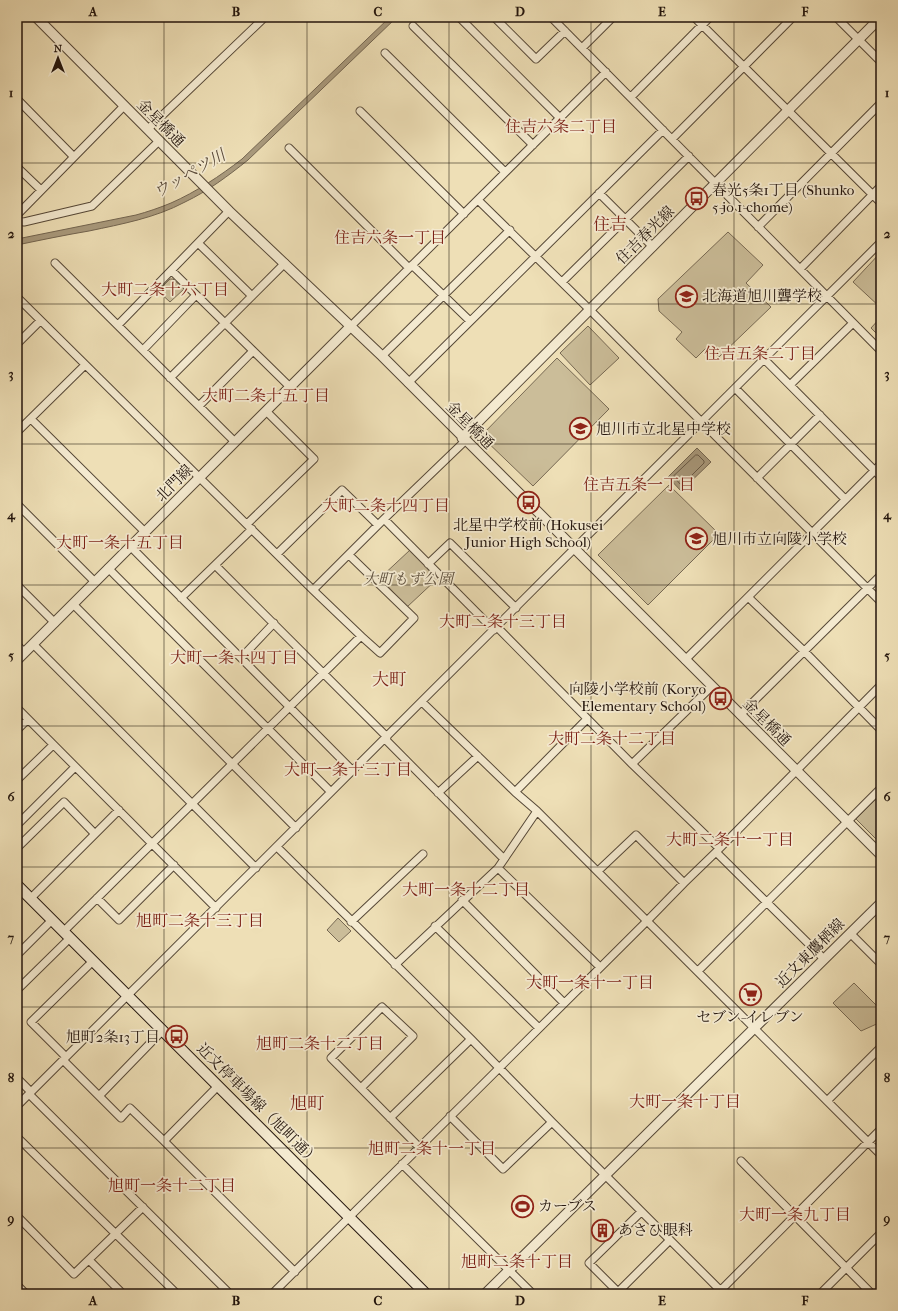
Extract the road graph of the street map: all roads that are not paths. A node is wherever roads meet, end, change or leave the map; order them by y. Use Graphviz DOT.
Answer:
graph roads {
  1 [pos="36,17"];
  2 [pos="265,17"];
  3 [pos="459,17"];
  4 [pos="494,17"];
  5 [pos="551,17"];
  6 [pos="613,17"];
  7 [pos="694,17"];
  8 [pos="710,17"];
  9 [pos="793,17"];
  10 [pos="836,17"];
  11 [pos="881,18"];
  12 [pos="702,25"];
  13 [pos="413,26"];
  14 [pos="565,31"];
  15 [pos="859,40"];
  16 [pos="582,48"];
  17 [pos="385,53"];
  18 [pos="881,62"];
  19 [pos="743,67"];
  20 [pos="606,72"];
  21 [pos="631,97"];
  22 [pos="17,99"];
  23 [pos="881,104"];
  24 [pos="124,106"];
  25 [pos="788,110"];
  26 [pos="360,111"];
  27 [pos="560,118"];
  28 [pos="148,129"];
  29 [pos="663,130"];
  30 [pos="672,140"];
  31 [pos="159,141"];
  32 [pos="532,145"];
  33 [pos="289,148"];
  34 [pos="832,154"];
  35 [pos="689,156"];
  36 [pos="74,157"];
  37 [pos="17,167"];
  38 [pos="505,172"];
  39 [pos="716,184"];
  40 [pos="881,186"];
  41 [pos="41,190"];
  42 [pos="599,193"];
  43 [pos="873,195"];
  44 [pos="478,200"];
  45 [pos="881,203"];
  46 [pos="229,211"];
  47 [pos="464,214"];
  48 [pos="17,215"];
  49 [pos="624,220"];
  50 [pos="17,222"];
  51 [pos="758,227"];
  52 [pos="510,230"];
  53 [pos="881,242"];
  54 [pos="198,243"];
  55 [pos="653,247"];
  56 [pos="535,256"];
  57 [pos="55,263"];
  58 [pos="285,264"];
  59 [pos="411,267"];
  60 [pos="800,269"];
  61 [pos="172,271"];
  62 [pos="562,282"];
  63 [pos="196,295"];
  64 [pos="443,295"];
  65 [pos="252,296"];
  66 [pos="17,297"];
  67 [pos="827,297"];
  68 [pos="590,310"];
  69 [pos="40,321"];
  70 [pos="470,321"];
  71 [pos="853,322"];
  72 [pos="225,323"];
  73 [pos="118,325"];
  74 [pos="351,326"];
  75 [pos="17,344"];
  76 [pos="143,350"];
  77 [pos="253,351"];
  78 [pos="881,351"];
  79 [pos="382,356"];
  80 [pos="764,359"];
  81 [pos="85,365"];
  82 [pos="170,378"];
  83 [pos="408,383"];
  84 [pos="790,385"];
  85 [pos="290,387"];
  86 [pos="735,388"];
  87 [pos="199,406"];
  88 [pos="266,411"];
  89 [pos="820,415"];
  90 [pos="31,419"];
  91 [pos="702,422"];
  92 [pos="17,432"];
  93 [pos="464,439"];
  94 [pos="235,442"];
  95 [pos="791,444"];
  96 [pos="881,464"];
  97 [pos="874,470"];
  98 [pos="881,477"];
  99 [pos="199,478"];
  100 [pos="757,478"];
  101 [pos="845,499"];
  102 [pos="17,504"];
  103 [pos="384,519"];
  104 [pos="378,525"];
  105 [pos="250,526"];
  106 [pos="145,532"];
  107 [pos="812,532"];
  108 [pos="130,546"];
  109 [pos="575,549"];
  110 [pos="277,554"];
  111 [pos="349,555"];
  112 [pos="428,564"];
  113 [pos="215,565"];
  114 [pos="108,568"];
  115 [pos="881,574"];
  116 [pos="95,582"];
  117 [pos="17,585"];
  118 [pos="867,588"];
  119 [pos="313,590"];
  120 [pos="748,597"];
  121 [pos="181,598"];
  122 [pos="881,602"];
  123 [pos="73,604"];
  124 [pos="516,608"];
  125 [pos="55,623"];
  126 [pos="274,623"];
  127 [pos="495,629"];
  128 [pos="361,636"];
  129 [pos="33,644"];
  130 [pos="17,645"];
  131 [pos="804,651"];
  132 [pos="24,652"];
  133 [pos="241,658"];
  134 [pos="17,660"];
  135 [pos="685,660"];
  136 [pos="324,673"];
  137 [pos="881,685"];
  138 [pos="712,686"];
  139 [pos="422,702"];
  140 [pos="859,707"];
  141 [pos="17,708"];
  142 [pos="289,708"];
  143 [pos="740,715"];
  144 [pos="587,719"];
  145 [pos="28,720"];
  146 [pos="269,728"];
  147 [pos="17,730"];
  148 [pos="881,730"];
  149 [pos="386,738"];
  150 [pos="53,745"];
  151 [pos="478,756"];
  152 [pos="232,764"];
  153 [pos="632,764"];
  154 [pos="75,767"];
  155 [pos="796,770"];
  156 [pos="353,771"];
  157 [pos="17,780"];
  158 [pos="881,788"];
  159 [pos="332,792"];
  160 [pos="515,792"];
  161 [pos="438,793"];
  162 [pos="192,803"];
  163 [pos="119,810"];
  164 [pos="537,811"];
  165 [pos="847,821"];
  166 [pos="17,825"];
  167 [pos="296,828"];
  168 [pos="95,834"];
  169 [pos="152,843"];
  170 [pos="277,847"];
  171 [pos="17,848"];
  172 [pos="718,850"];
  173 [pos="423,854"];
  174 [pos="881,856"];
  175 [pos="503,858"];
  176 [pos="174,865"];
  177 [pos="256,868"];
  178 [pos="498,868"];
  179 [pos="598,871"];
  180 [pos="684,883"];
  181 [pos="17,885"];
  182 [pos="30,898"];
  183 [pos="97,898"];
  184 [pos="462,900"];
  185 [pos="766,902"];
  186 [pos="881,903"];
  187 [pos="216,908"];
  188 [pos="52,920"];
  189 [pos="647,921"];
  190 [pos="351,922"];
  191 [pos="435,926"];
  192 [pos="67,934"];
  193 [pos="850,934"];
  194 [pos="17,955"];
  195 [pos="824,959"];
  196 [pos="93,961"];
  197 [pos="881,964"];
  198 [pos="395,965"];
  199 [pos="600,967"];
  200 [pos="698,970"];
  201 [pos="17,990"];
  202 [pos="128,996"];
  203 [pos="564,1002"];
  204 [pos="539,1028"];
  205 [pos="754,1029"];
  206 [pos="162,1030"];
  207 [pos="471,1039"];
  208 [pos="881,1047"];
  209 [pos="65,1059"];
  210 [pos="499,1067"];
  211 [pos="17,1078"];
  212 [pos="218,1086"];
  213 [pos="361,1088"];
  214 [pos="30,1093"];
  215 [pos="98,1096"];
  216 [pos="827,1101"];
  217 [pos="17,1106"];
  218 [pos="450,1116"];
  219 [pos="390,1118"];
  220 [pos="552,1122"];
  221 [pos="881,1129"];
  222 [pos="17,1137"];
  223 [pos="164,1141"];
  224 [pos="868,1142"];
  225 [pos="419,1147"];
  226 [pos="881,1155"];
  227 [pos="741,1161"];
  228 [pos="402,1164"];
  229 [pos="606,1176"];
  230 [pos="143,1207"];
  231 [pos="642,1212"];
  232 [pos="17,1216"];
  233 [pos="794,1216"];
  234 [pos="349,1217"];
  235 [pos="881,1233"];
  236 [pos="116,1234"];
  237 [pos="670,1240"];
  238 [pos="89,1260"];
  239 [pos="845,1269"];
  240 [pos="509,1270"];
  241 [pos="295,1272"];
  242 [pos="17,1285"];
  243 [pos="721,1293"];
  244 [pos="26,1294"];
  245 [pos="124,1294"];
  246 [pos="177,1294"];
  247 [pos="230,1294"];
  248 [pos="272,1294"];
  249 [pos="426,1294"];
  250 [pos="485,1294"];
  251 [pos="533,1294"];
  252 [pos="820,1294"];
  253 [pos="872,1294"];
  1 -- 24 [label="street, 金星橋通"];
  2 -- 28 [label="street"];
  3 -- 27 [label="street"];
  4 -- 14 [label="street"];
  5 -- 14 [label="street"];
  6 -- 16 [label="street"];
  7 -- 12 [label="street"];
  8 -- 12 [label="street"];
  9 -- 19 [label="street"];
  10 -- 15 [label="street"];
  11 -- 15 [label="street, 住吉春光線"];
  12 -- 19 [label="street"];
  12 -- 21 [label="street"];
  13 -- 32 [label="street"];
  14 -- 16 [label="street"];
  15 -- 18 [label="street"];
  15 -- 25 [label="street, 住吉春光線"];
  16 -- 20 [label="street"];
  17 -- 38 [label="street"];
  19 -- 25 [label="street"];
  19 -- 30 [label="street"];
  20 -- 21 [label="street"];
  20 -- 27 [label="street"];
  21 -- 29 [label="street"];
  22 -- 36 [label="street"];
  23 -- 34 [label="street"];
  24 -- 28 [label="street, 金星橋通"];
  24 -- 36 [label="street"];
  25 -- 34 [label="street"];
  25 -- 39 [label="street, 住吉春光線"];
  26 -- 47 [label="street"];
  27 -- 32 [label="street"];
  28 -- 31 [label="street, 金星橋通"];
  29 -- 30 [label="street"];
  29 -- 42 [label="street"];
  30 -- 35 [label="street"];
  31 -- 46 [label="street, 金星橋通"];
  31 -- 50 [label="street"];
  32 -- 38 [label="street"];
  33 -- 59 [label="street"];
  34 -- 43 [label="street"];
  34 -- 51 [label="street"];
  35 -- 39 [label="street"];
  35 -- 49 [label="street"];
  36 -- 41 [label="street"];
  37 -- 41 [label="street"];
  38 -- 44 [label="street"];
  39 -- 51 [label="street"];
  39 -- 55 [label="street, 住吉春光線"];
  40 -- 43 [label="street"];
  41 -- 48 [label="street"];
  42 -- 49 [label="street"];
  42 -- 56 [label="street"];
  43 -- 45 [label="street"];
  43 -- 60 [label="street"];
  44 -- 47 [label="street"];
  44 -- 52 [label="street"];
  46 -- 54 [label="street"];
  46 -- 58 [label="street, 金星橋通"];
  47 -- 59 [label="street"];
  49 -- 55 [label="street"];
  49 -- 62 [label="street"];
  51 -- 60 [label="street"];
  52 -- 56 [label="street"];
  52 -- 64 [label="street"];
  53 -- 67 [label="street"];
  54 -- 61 [label="street"];
  54 -- 65 [label="street"];
  55 -- 68 [label="street, 住吉春光線"];
  56 -- 62 [label="street"];
  56 -- 70 [label="street"];
  57 -- 73 [label="street"];
  58 -- 65 [label="street"];
  58 -- 74 [label="street, 金星橋通"];
  59 -- 64 [label="street"];
  59 -- 74 [label="street"];
  60 -- 67 [label="street"];
  61 -- 63 [label="street"];
  61 -- 73 [label="street"];
  62 -- 68 [label="street"];
  63 -- 72 [label="street"];
  63 -- 76 [label="street"];
  64 -- 70 [label="street"];
  64 -- 79 [label="street"];
  65 -- 72 [label="street"];
  66 -- 69 [label="street"];
  67 -- 71 [label="street"];
  67 -- 80 [label="street"];
  68 -- 91 [label="street"];
  68 -- 93 [label="street, 住吉春光線"];
  69 -- 75 [label="street"];
  69 -- 81 [label="street"];
  70 -- 83 [label="street"];
  71 -- 78 [label="street"];
  71 -- 84 [label="street"];
  72 -- 77 [label="street"];
  72 -- 82 [label="street"];
  73 -- 76 [label="street"];
  74 -- 79 [label="street, 金星橋通"];
  74 -- 85 [label="street, 北門線"];
  76 -- 82 [label="street"];
  77 -- 85 [label="street"];
  77 -- 87 [label="street"];
  79 -- 83 [label="street, 金星橋通"];
  80 -- 84 [label="street"];
  80 -- 86 [label="street"];
  81 -- 90 [label="street"];
  81 -- 99 [label="street"];
  82 -- 87 [label="street"];
  83 -- 93 [label="street, 金星橋通"];
  84 -- 89 [label="street"];
  85 -- 88 [label="street, 北門線"];
  86 -- 91 [label="street"];
  86 -- 95 [label="street"];
  87 -- 94 [label="street"];
  88 -- 94 [label="street, 北門線"];
  88 -- 105 [label="street"];
  89 -- 95 [label="street"];
  89 -- 97 [label="street"];
  90 -- 92 [label="street"];
  90 -- 106 [label="street"];
  91 -- 100 [label="street"];
  91 -- 109 [label="street"];
  93 -- 103 [label="street"];
  93 -- 109 [label="street, 金星橋通"];
  94 -- 99 [label="street, 北門線"];
  95 -- 100 [label="street"];
  95 -- 101 [label="street"];
  96 -- 97 [label="street"];
  97 -- 98 [label="street"];
  97 -- 101 [label="street"];
  99 -- 105 [label="street"];
  99 -- 106 [label="street, 北門線"];
  100 -- 107 [label="street"];
  101 -- 107 [label="street"];
  102 -- 116 [label="street"];
  103 -- 104 [label="street"];
  103 -- 112 [label="street"];
  104 -- 110 [label="street"];
  104 -- 111 [label="street"];
  105 -- 110 [label="street"];
  105 -- 113 [label="street"];
  106 -- 108 [label="street, 北門線"];
  107 -- 118 [label="street"];
  107 -- 120 [label="street"];
  108 -- 114 [label="street, 北門線"];
  108 -- 121 [label="street"];
  109 -- 124 [label="street"];
  109 -- 135 [label="street, 金星橋通"];
  110 -- 119 [label="street"];
  111 -- 119 [label="street"];
  111 -- 128 [label="street"];
  112 -- 124 [label="street"];
  112 -- 127 [label="street"];
  113 -- 121 [label="street"];
  113 -- 126 [label="street"];
  114 -- 116 [label="street, 北門線"];
  114 -- 146 [label="street"];
  115 -- 118 [label="street"];
  116 -- 123 [label="street, 北門線"];
  117 -- 125 [label="street"];
  118 -- 122 [label="street"];
  118 -- 131 [label="street"];
  119 -- 128 [label="street"];
  120 -- 131 [label="street"];
  120 -- 135 [label="street"];
  121 -- 133 [label="street"];
  123 -- 125 [label="street, 北門線"];
  123 -- 152 [label="street"];
  124 -- 127 [label="street"];
  125 -- 129 [label="street, 北門線"];
  126 -- 133 [label="street"];
  126 -- 136 [label="street"];
  127 -- 139 [label="street"];
  127 -- 144 [label="street"];
  128 -- 136 [label="street"];
  129 -- 132 [label="street, 北門線"];
  129 -- 162 [label="street"];
  130 -- 132 [label="street"];
  131 -- 140 [label="street"];
  131 -- 143 [label="street"];
  132 -- 134 [label="street, 北門線"];
  133 -- 142 [label="street"];
  135 -- 138 [label="street, 金星橋通"];
  136 -- 142 [label="street"];
  136 -- 149 [label="street"];
  137 -- 140 [label="street"];
  138 -- 143 [label="street, 金星橋通"];
  138 -- 153 [label="street"];
  139 -- 149 [label="street"];
  139 -- 151 [label="street"];
  140 -- 148 [label="street"];
  140 -- 155 [label="street"];
  141 -- 145 [label="street"];
  142 -- 146 [label="street"];
  142 -- 156 [label="street"];
  143 -- 155 [label="street, 金星橋通"];
  144 -- 153 [label="street"];
  144 -- 160 [label="street"];
  145 -- 147 [label="street"];
  145 -- 150 [label="street"];
  146 -- 152 [label="street"];
  146 -- 159 [label="street"];
  149 -- 156 [label="street"];
  149 -- 161 [label="street"];
  150 -- 154 [label="street"];
  150 -- 157 [label="street"];
  151 -- 160 [label="street"];
  151 -- 161 [label="street"];
  152 -- 162 [label="street"];
  152 -- 167 [label="street"];
  153 -- 172 [label="street"];
  154 -- 163 [label="street"];
  154 -- 166 [label="street"];
  155 -- 165 [label="street, 金星橋通"];
  155 -- 172 [label="street"];
  156 -- 159 [label="street"];
  158 -- 165 [label="street"];
  159 -- 167 [label="street"];
  160 -- 164 [label="street"];
  161 -- 175 [label="street"];
  162 -- 169 [label="street"];
  162 -- 177 [label="street"];
  163 -- 168 [label="street"];
  163 -- 169 [label="street"];
  164 -- 175 [label="street"];
  164 -- 179 [label="street"];
  165 -- 174 [label="street, 金星橋通"];
  165 -- 185 [label="street"];
  167 -- 170 [label="street"];
  168 -- 171 [label="street"];
  168 -- 182 [label="street"];
  169 -- 176 [label="street"];
  169 -- 183 [label="street"];
  170 -- 177 [label="street"];
  170 -- 190 [label="street"];
  172 -- 180 [label="street"];
  172 -- 185 [label="street"];
  173 -- 190 [label="street"];
  175 -- 178 [label="street"];
  176 -- 183 [label="street"];
  176 -- 187 [label="street"];
  177 -- 187 [label="street"];
  178 -- 184 [label="street"];
  178 -- 199 [label="street"];
  179 -- 180 [label="street"];
  179 -- 189 [label="street"];
  180 -- 189 [label="street"];
  181 -- 182 [label="main road, 近文停車場線（旭町通）"];
  182 -- 188 [label="main road, 近文停車場線（旭町通）"];
  183 -- 192 [label="street"];
  184 -- 191 [label="street"];
  184 -- 203 [label="street"];
  185 -- 195 [label="street"];
  185 -- 200 [label="street"];
  186 -- 193 [label="street, 近文東鷹栖線"];
  187 -- 202 [label="street"];
  188 -- 192 [label="main road, 近文停車場線（旭町通）"];
  188 -- 194 [label="street"];
  189 -- 199 [label="street"];
  189 -- 200 [label="street"];
  190 -- 198 [label="street"];
  191 -- 198 [label="street"];
  191 -- 204 [label="street"];
  192 -- 196 [label="main road, 近文停車場線（旭町通）"];
  192 -- 201 [label="street"];
  193 -- 195 [label="street, 近文東鷹栖線"];
  193 -- 197 [label="street"];
  195 -- 205 [label="street, 近文東鷹栖線"];
  196 -- 202 [label="main road, 近文停車場線（旭町通）"];
  196 -- 209 [label="street"];
  198 -- 207 [label="street"];
  199 -- 203 [label="street"];
  200 -- 205 [label="street"];
  202 -- 206 [label="main road, 近文停車場線（旭町通）"];
  202 -- 209 [label="street"];
  203 -- 204 [label="street"];
  204 -- 210 [label="street"];
  205 -- 216 [label="street"];
  205 -- 229 [label="street, 近文東鷹栖線"];
  206 -- 212 [label="main road, 近文停車場線（旭町通）"];
  206 -- 215 [label="street"];
  207 -- 210 [label="street"];
  207 -- 219 [label="street"];
  208 -- 216 [label="street"];
  209 -- 214 [label="street"];
  209 -- 215 [label="street"];
  210 -- 218 [label="street"];
  210 -- 220 [label="street"];
  211 -- 214 [label="street"];
  212 -- 223 [label="street"];
  212 -- 234 [label="main road, 近文停車場線（旭町通）"];
  213 -- 213 [label="street"];
  213 -- 219 [label="street"];
  214 -- 217 [label="street"];
  214 -- 230 [label="street"];
  215 -- 223 [label="street"];
  216 -- 224 [label="street"];
  218 -- 220 [label="street"];
  218 -- 225 [label="street"];
  219 -- 225 [label="street"];
  220 -- 229 [label="street"];
  221 -- 224 [label="street"];
  222 -- 236 [label="street"];
  223 -- 241 [label="street"];
  224 -- 226 [label="street"];
  224 -- 233 [label="street"];
  225 -- 228 [label="street"];
  227 -- 233 [label="street"];
  228 -- 234 [label="street"];
  228 -- 240 [label="street"];
  229 -- 231 [label="street"];
  229 -- 240 [label="street, 近文東鷹栖線"];
  230 -- 236 [label="street"];
  230 -- 247 [label="street"];
  231 -- 237 [label="street"];
  231 -- 237 [label="street"];
  232 -- 238 [label="street"];
  233 -- 239 [label="street"];
  233 -- 243 [label="street"];
  234 -- 241 [label="street"];
  234 -- 249 [label="main road, 近文停車場線（旭町通）"];
  235 -- 239 [label="street"];
  236 -- 238 [label="street"];
  236 -- 246 [label="street"];
  237 -- 243 [label="street"];
  238 -- 245 [label="street"];
  239 -- 252 [label="street"];
  239 -- 253 [label="street"];
  240 -- 250 [label="street, 近文東鷹栖線"];
  240 -- 251 [label="street"];
  241 -- 248 [label="street"];
  242 -- 244 [label="street"];
}
